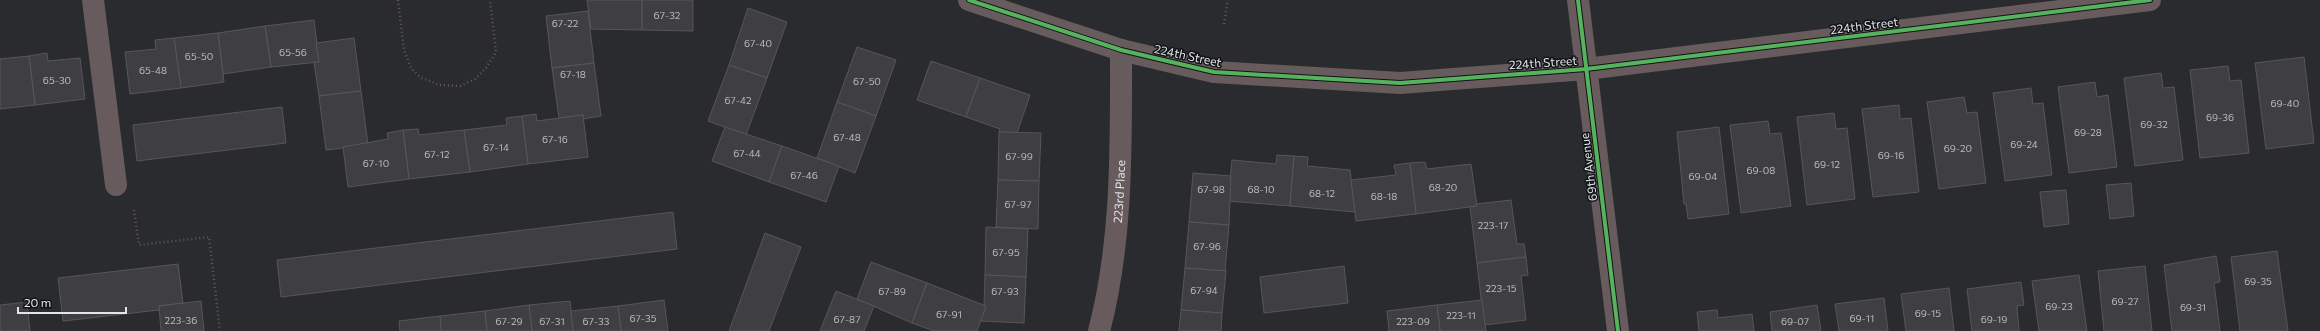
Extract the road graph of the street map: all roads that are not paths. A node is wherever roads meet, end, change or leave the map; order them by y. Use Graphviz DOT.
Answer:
graph roads {
  1 [pos="93,0"];
  2 [pos="969,0"];
  3 [pos="1578,0"];
  4 [pos="2150,0"];
  5 [pos="1121,50"];
  6 [pos="1586,69"];
  7 [pos="116,185"];
  8 [pos="1099,331"];
  9 [pos="1618,331"];
  1 -- 7 [label="street"];
  2 -- 5 [label="street, 224th Street"];
  3 -- 6 [label="street, 69th Avenue"];
  4 -- 6 [label="street, 224th Street"];
  5 -- 6 [label="street, 224th Street"];
  5 -- 8 [label="street, 223rd Place"];
  6 -- 9 [label="street, 69th Avenue"];
}
